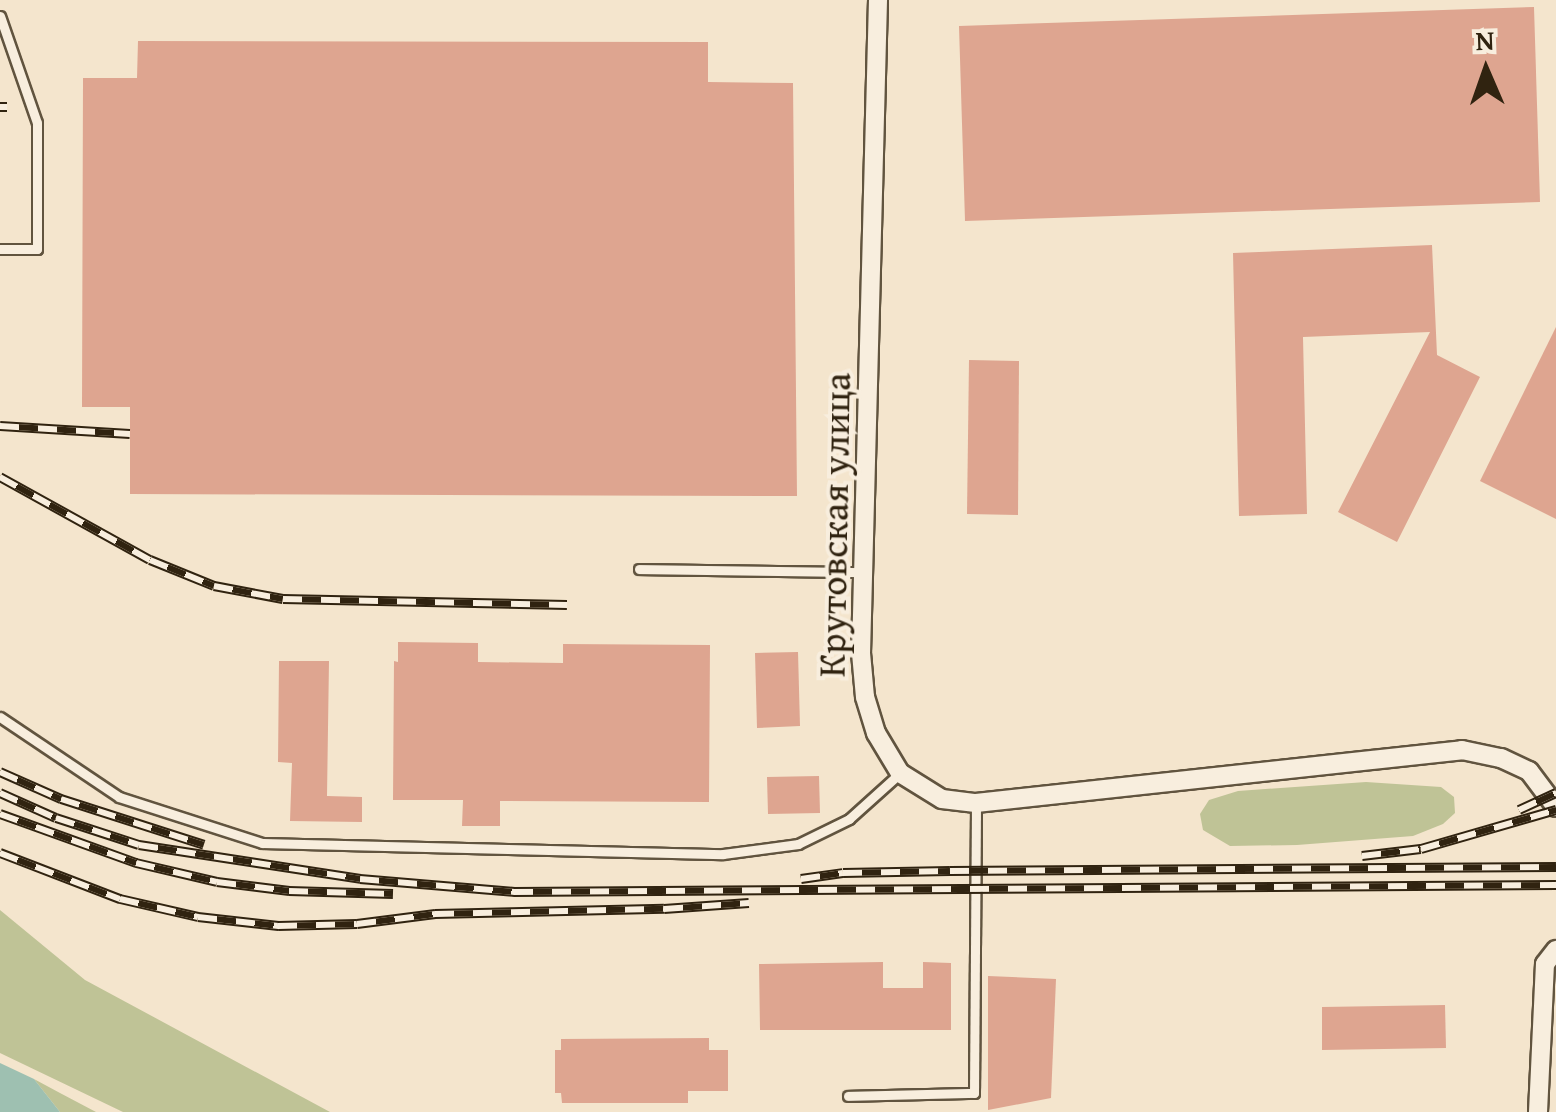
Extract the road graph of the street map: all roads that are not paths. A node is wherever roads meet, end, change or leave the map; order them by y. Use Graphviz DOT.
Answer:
graph roads {
  1 [pos="878,0"];
  2 [pos="0,16"];
  3 [pos="0,250"];
  4 [pos="639,569"];
  5 [pos="863,572"];
  6 [pos="0,717"];
  7 [pos="900,773"];
  8 [pos="976,803"];
  9 [pos="1556,808"];
  10 [pos="1556,950"];
  11 [pos="848,1096"];
  12 [pos="1538,1112"];
  1 -- 5 [label="street, Крутовская улица"];
  2 -- 3 [label="lane"];
  4 -- 5 [label="lane"];
  5 -- 7 [label="street, Крутовская улица"];
  6 -- 7 [label="lane"];
  7 -- 8 [label="street, Крутовская улица"];
  8 -- 9 [label="street, Крутовская улица"];
  8 -- 11 [label="lane"];
  10 -- 12 [label="street"];
}
